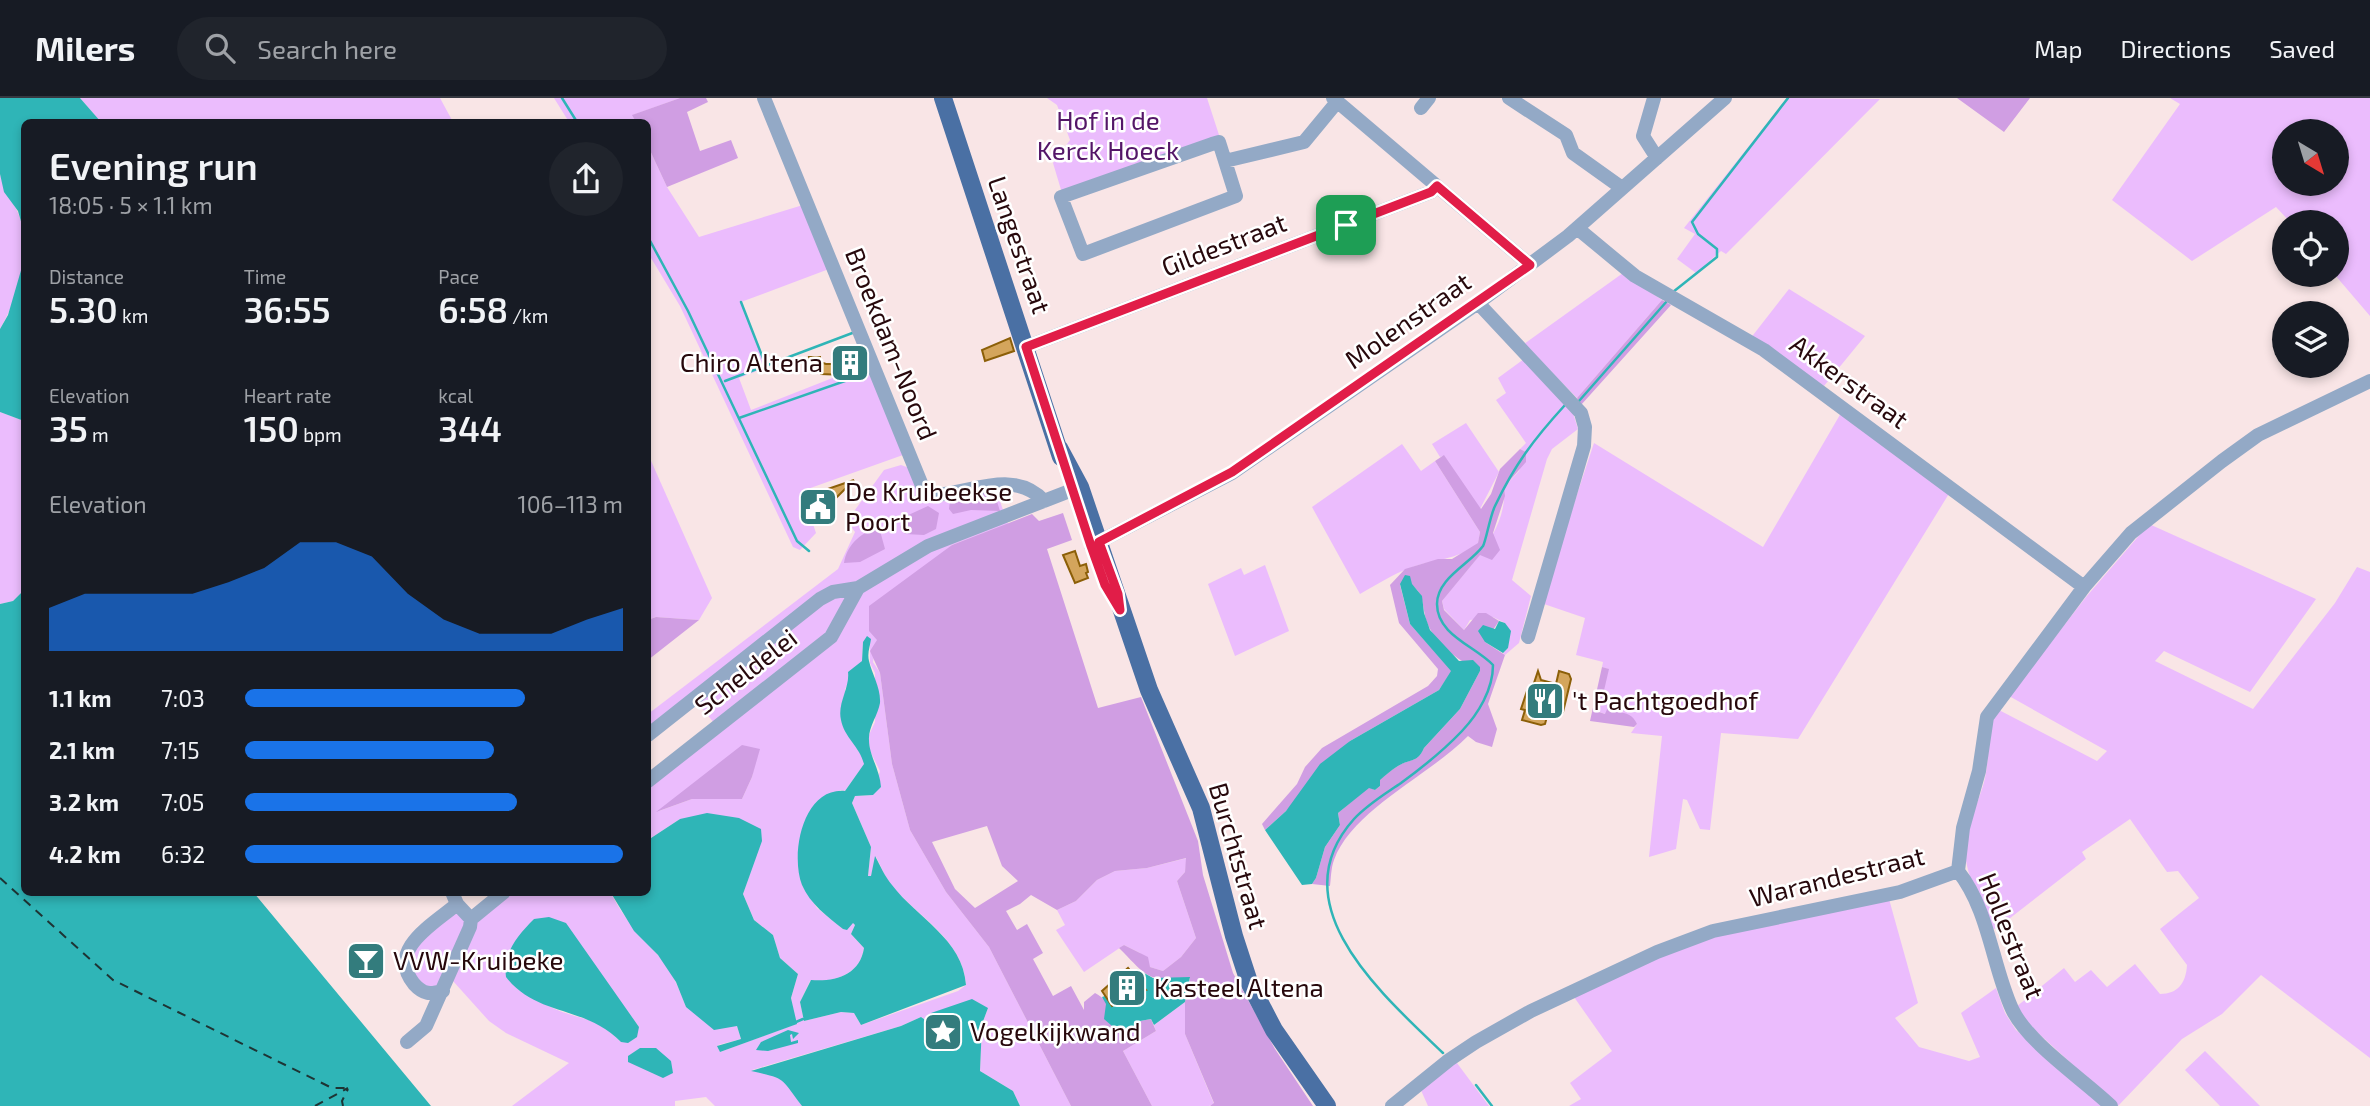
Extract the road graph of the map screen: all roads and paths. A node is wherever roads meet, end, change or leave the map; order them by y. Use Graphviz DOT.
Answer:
graph roads {
  1 [pos="764,98"];
  2 [pos="943,98"];
  3 [pos="1654,98"];
  4 [pos="1726,98"];
  5 [pos="1335,100"];
  6 [pos="1514,100"];
  7 [pos="1657,158"];
  8 [pos="1225,161"];
  9 [pos="1437,186"];
  10 [pos="1622,188"];
  11 [pos="1577,228"];
  12 [pos="1530,265"];
  13 [pos="1478,303"];
  14 [pos="1026,347"];
  15 [pos="2370,381"];
  16 [pos="1076,489"];
  17 [pos="1044,501"];
  18 [pos="1095,544"];
  19 [pos="858,587"];
  20 [pos="2084,587"];
  21 [pos="1528,637"];
  22 [pos="651,733"];
  23 [pos="651,779"];
  24 [pos="1958,870"];
  25 [pos="499,896"];
  26 [pos="455,898"];
  27 [pos="471,919"];
  28 [pos="443,991"];
  29 [pos="407,1042"];
  30 [pos="1327,1106"];
  31 [pos="1392,1106"];
  32 [pos="2111,1106"];
  1 -- 17 [label="street, Broekdam-Noord"];
  2 -- 14 [label="main road, Langestraat"];
  3 -- 7 [label="street"];
  4 -- 7 [label="street, Molenstraat"];
  5 -- 8 [label="street"];
  5 -- 9 [label="street"];
  6 -- 10 [label="street"];
  7 -- 10 [label="street, Molenstraat"];
  8 -- 8 [label="street"];
  9 -- 12 [label="street"];
  9 -- 14 [label="street, Gildestraat"];
  10 -- 11 [label="street, Molenstraat"];
  11 -- 12 [label="street, Molenstraat"];
  11 -- 20 [label="street, Akkerstraat"];
  12 -- 13 [label="street, Molenstraat"];
  13 -- 18 [label="street, Molenstraat"];
  13 -- 21 [label="street"];
  14 -- 16 [label="main road, Langestraat"];
  15 -- 20 [label="street, Warandestraat"];
  16 -- 17 [label="street, Scheldelei"];
  16 -- 18 [label="main road, Langestraat"];
  17 -- 19 [label="street, Scheldelei"];
  18 -- 30 [label="main road, Burchtstraat"];
  19 -- 22 [label="street, Scheldelei"];
  19 -- 23 [label="street, Scheldelei"];
  20 -- 24 [label="street, Warandestraat"];
  24 -- 31 [label="street, Warandestraat"];
  24 -- 32 [label="street, Hollestraat"];
  25 -- 27 [label="street"];
  26 -- 27 [label="street"];
  26 -- 28 [label="street"];
  27 -- 28 [label="street"];
  28 -- 29 [label="street"];
}
